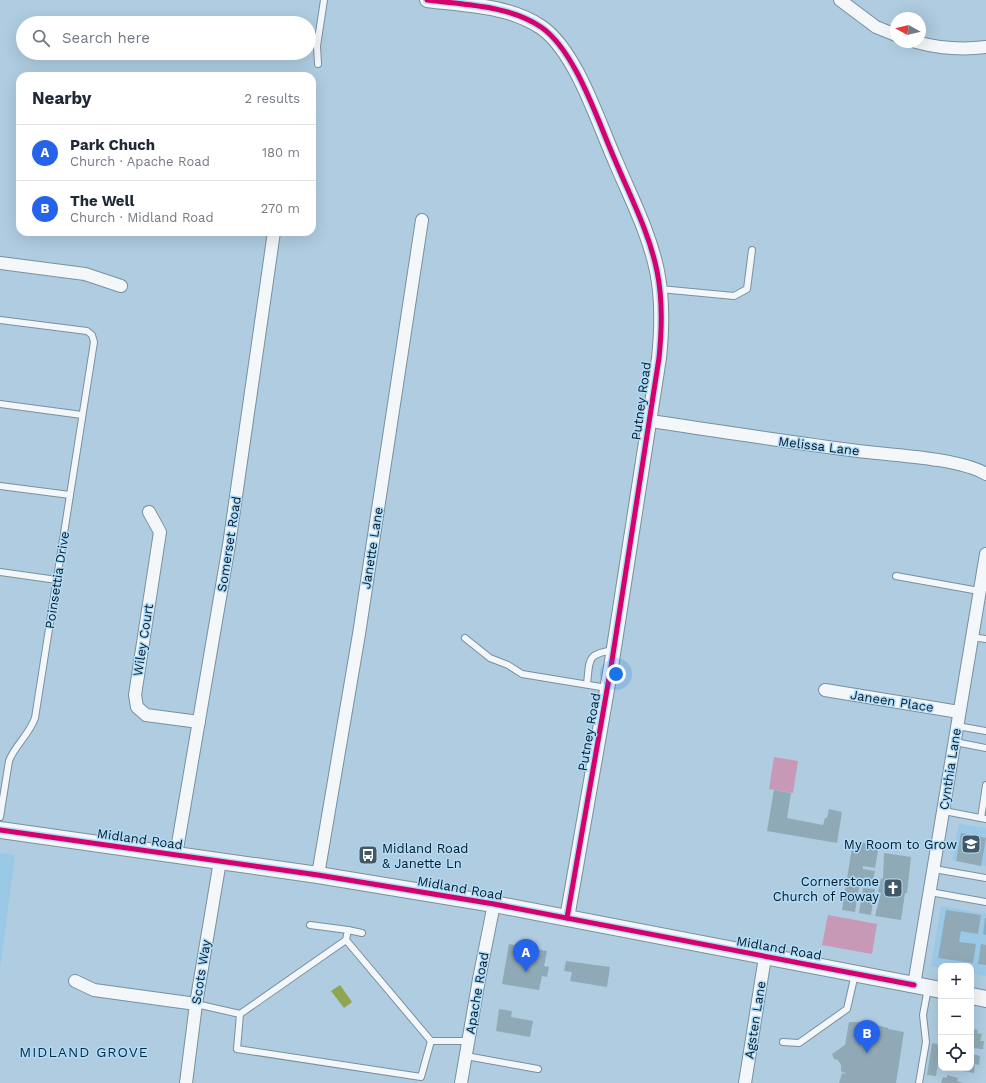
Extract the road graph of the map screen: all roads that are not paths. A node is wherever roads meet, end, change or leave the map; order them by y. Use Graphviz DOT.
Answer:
graph roads {
  1 [pos="324,0"];
  2 [pos="427,0"];
  3 [pos="840,0"];
  4 [pos="890,33"];
  5 [pos="926,45"];
  6 [pos="986,47"];
  7 [pos="318,64"];
  8 [pos="422,220"];
  9 [pos="273,236"];
  10 [pos="752,250"];
  11 [pos="0,263"];
  12 [pos="121,286"];
  13 [pos="660,289"];
  14 [pos="0,320"];
  15 [pos="0,404"];
  16 [pos="82,415"];
  17 [pos="650,421"];
  18 [pos="986,474"];
  19 [pos="0,486"];
  20 [pos="70,495"];
  21 [pos="149,512"];
  22 [pos="986,554"];
  23 [pos="0,572"];
  24 [pos="896,576"];
  25 [pos="57,580"];
  26 [pos="981,599"];
  27 [pos="971,637"];
  28 [pos="466,638"];
  29 [pos="986,639"];
  30 [pos="614,650"];
  31 [pos="587,684"];
  32 [pos="608,688"];
  33 [pos="825,690"];
  34 [pos="960,712"];
  35 [pos="199,722"];
  36 [pos="957,726"];
  37 [pos="986,731"];
  38 [pos="955,742"];
  39 [pos="986,748"];
  40 [pos="986,785"];
  41 [pos="944,811"];
  42 [pos="0,818"];
  43 [pos="983,818"];
  44 [pos="0,830"];
  45 [pos="176,855"];
  46 [pos="220,862"];
  47 [pos="934,869"];
  48 [pos="318,876"];
  49 [pos="986,878"];
  50 [pos="930,892"];
  51 [pos="986,902"];
  52 [pos="494,904"];
  53 [pos="567,918"];
  54 [pos="310,925"];
  55 [pos="348,930"];
  56 [pos="362,933"];
  57 [pos="346,940"];
  58 [pos="765,957"];
  59 [pos="855,973"];
  60 [pos="75,981"];
  61 [pos="928,987"];
  62 [pos="974,997"];
  63 [pos="986,999"];
  64 [pos="196,1004"];
  65 [pos="240,1014"];
  66 [pos="431,1041"];
  67 [pos="468,1041"];
  68 [pos="783,1042"];
  69 [pos="466,1056"];
  70 [pos="538,1069"];
  71 [pos="186,1083"];
  72 [pos="461,1083"];
  73 [pos="745,1083"];
  74 [pos="920,1083"];
  1 -- 7 [label="lane"];
  2 -- 13 [label="street, Putney Road"];
  3 -- 4 [label="street"];
  5 -- 6 [label="street"];
  8 -- 48 [label="street, Janette Lane"];
  9 -- 35 [label="street, Somerset Road"];
  10 -- 13 [label="lane"];
  11 -- 12 [label="street"];
  13 -- 17 [label="street, Putney Road"];
  14 -- 16 [label="lane, Poinsettia Drive"];
  15 -- 16 [label="lane"];
  16 -- 20 [label="lane, Poinsettia Drive"];
  17 -- 18 [label="street, Melissa Lane"];
  17 -- 30 [label="street, Putney Road"];
  19 -- 20 [label="lane"];
  20 -- 25 [label="lane, Poinsettia Drive"];
  21 -- 35 [label="street, Wiley Court"];
  22 -- 26 [label="street, Cynthia Lane"];
  23 -- 25 [label="lane"];
  24 -- 26 [label="lane"];
  25 -- 42 [label="lane, Poinsettia Drive"];
  26 -- 27 [label="street, Cynthia Lane"];
  27 -- 29 [label="lane"];
  27 -- 34 [label="street, Cynthia Lane"];
  28 -- 31 [label="lane"];
  30 -- 31 [label="lane"];
  30 -- 32 [label="street, Putney Road"];
  31 -- 32 [label="lane"];
  32 -- 53 [label="street, Putney Road"];
  33 -- 34 [label="street, Janeen Place"];
  34 -- 36 [label="street, Cynthia Lane"];
  35 -- 45 [label="street, Somerset Road"];
  36 -- 37 [label="lane"];
  36 -- 38 [label="street, Cynthia Lane"];
  38 -- 39 [label="lane"];
  38 -- 41 [label="street, Cynthia Lane"];
  40 -- 43 [label="lane"];
  41 -- 43 [label="lane"];
  41 -- 47 [label="street, Cynthia Lane"];
  44 -- 45 [label="main road, Midland Road"];
  45 -- 46 [label="main road, Midland Road"];
  46 -- 48 [label="main road, Midland Road"];
  46 -- 64 [label="street, Scots Way"];
  47 -- 49 [label="lane"];
  47 -- 50 [label="street, Cynthia Lane"];
  48 -- 52 [label="main road, Midland Road"];
  50 -- 51 [label="lane"];
  50 -- 61 [label="street, Cynthia Lane"];
  52 -- 53 [label="main road, Midland Road"];
  52 -- 67 [label="street, Apache Road"];
  53 -- 58 [label="main road, Midland Road"];
  54 -- 55 [label="lane"];
  55 -- 56 [label="lane"];
  55 -- 57 [label="lane"];
  57 -- 65 [label="lane"];
  57 -- 66 [label="lane"];
  58 -- 59 [label="main road, Midland Road"];
  58 -- 73 [label="street, Agsten Lane"];
  59 -- 61 [label="main road, Midland Road"];
  59 -- 68 [label="lane"];
  60 -- 64 [label="street"];
  61 -- 74 [label="lane"];
  62 -- 63 [label="main road"];
  64 -- 65 [label="lane"];
  64 -- 71 [label="street, Scots Way"];
  65 -- 66 [label="lane"];
  66 -- 67 [label="lane"];
  67 -- 69 [label="street, Apache Road"];
  69 -- 70 [label="lane"];
  69 -- 72 [label="street, Apache Road"];
}
